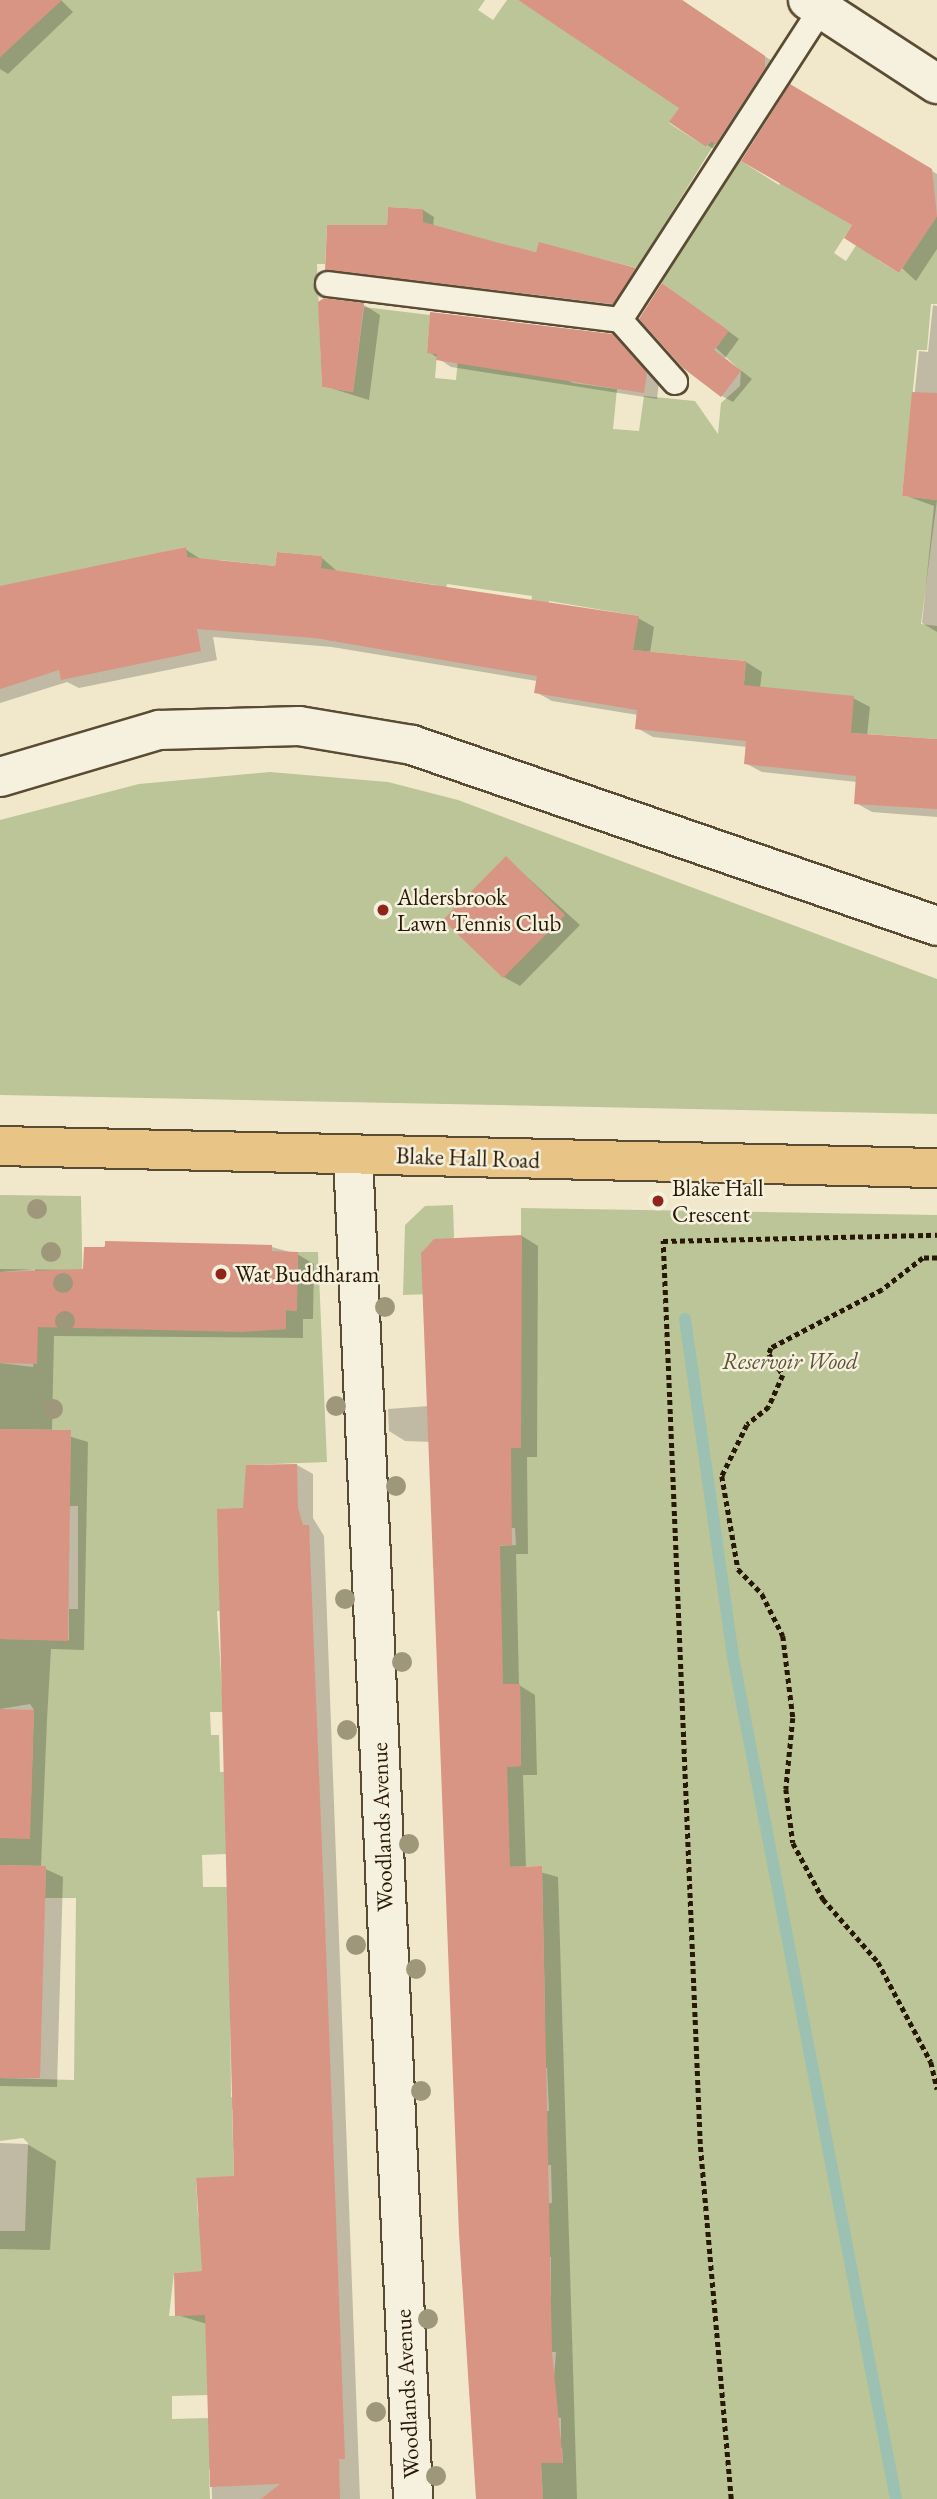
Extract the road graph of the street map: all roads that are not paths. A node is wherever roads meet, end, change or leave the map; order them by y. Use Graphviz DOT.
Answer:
graph roads {
  1 [pos="814,4"];
  2 [pos="936,81"];
  3 [pos="328,284"];
  4 [pos="620,320"];
  5 [pos="675,382"];
  6 [pos="0,777"];
  7 [pos="937,926"];
  8 [pos="0,1146"];
  9 [pos="354,1155"];
  10 [pos="937,1168"];
  11 [pos="412,2499"];
  1 -- 2 [label="street"];
  1 -- 4 [label="lane"];
  3 -- 4 [label="lane"];
  4 -- 5 [label="lane"];
  6 -- 7 [label="street"];
  8 -- 9 [label="main road, Blake Hall Road"];
  9 -- 10 [label="main road, Blake Hall Road"];
  9 -- 11 [label="street, Woodlands Avenue"];
}
